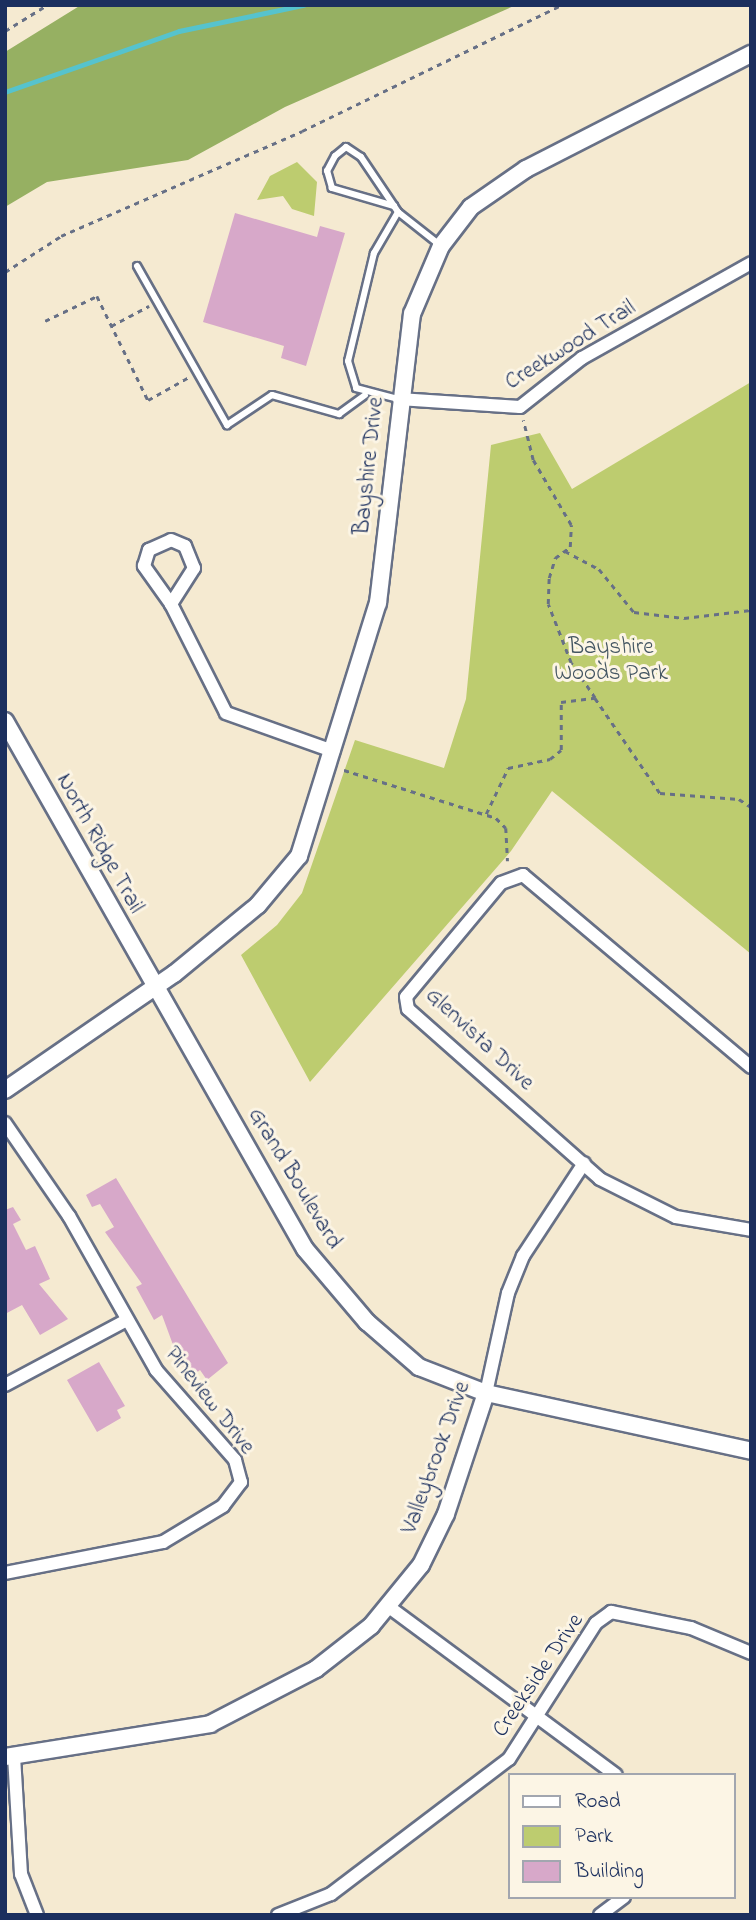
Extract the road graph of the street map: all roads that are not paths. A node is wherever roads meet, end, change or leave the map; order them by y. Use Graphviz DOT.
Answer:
graph roads {
  1 [pos="751,54"];
  2 [pos="396,209"];
  3 [pos="441,246"];
  4 [pos="751,263"];
  5 [pos="137,266"];
  6 [pos="366,395"];
  7 [pos="399,400"];
  8 [pos="171,604"];
  9 [pos="5,721"];
  10 [pos="333,751"];
  11 [pos="153,987"];
  12 [pos="751,1067"];
  13 [pos="5,1090"];
  14 [pos="5,1123"];
  15 [pos="584,1163"];
  16 [pos="751,1230"];
  17 [pos="125,1321"];
  18 [pos="5,1385"];
  19 [pos="486,1393"];
  20 [pos="751,1451"];
  21 [pos="5,1573"];
  22 [pos="388,1607"];
  23 [pos="751,1653"];
  24 [pos="536,1722"];
  25 [pos="10,1756"];
  26 [pos="613,1773"];
  27 [pos="621,1899"];
  28 [pos="37,1915"];
  29 [pos="278,1915"];
  30 [pos="600,1915"];
  1 -- 3 [label="street, Bayshire Drive"];
  2 -- 2 [label="lane"];
  2 -- 3 [label="lane"];
  2 -- 6 [label="lane"];
  3 -- 7 [label="street, Bayshire Drive"];
  4 -- 7 [label="street, Creekwood Trail"];
  5 -- 6 [label="lane"];
  6 -- 7 [label="lane"];
  7 -- 10 [label="street, Bayshire Drive"];
  8 -- 8 [label="street"];
  8 -- 10 [label="street"];
  9 -- 11 [label="street, North Ridge Trail"];
  10 -- 11 [label="street, Bayshire Drive"];
  11 -- 13 [label="street, Bayshire Drive"];
  11 -- 19 [label="street, Grand Boulevard"];
  12 -- 15 [label="street, Glenvista Drive"];
  14 -- 17 [label="street, Pineview Drive"];
  15 -- 16 [label="street, Glenvista Drive"];
  15 -- 19 [label="street, Valleybrook Drive"];
  17 -- 18 [label="street"];
  17 -- 21 [label="street, Pineview Drive"];
  19 -- 20 [label="street, Grand Boulevard"];
  19 -- 22 [label="street, Valleybrook Drive"];
  22 -- 24 [label="street"];
  22 -- 25 [label="street, Valleybrook Drive"];
  23 -- 24 [label="street, Creekside Drive"];
  24 -- 26 [label="street"];
  24 -- 29 [label="street, Creekside Drive"];
  25 -- 28 [label="street"];
  27 -- 30 [label="street"];
}
